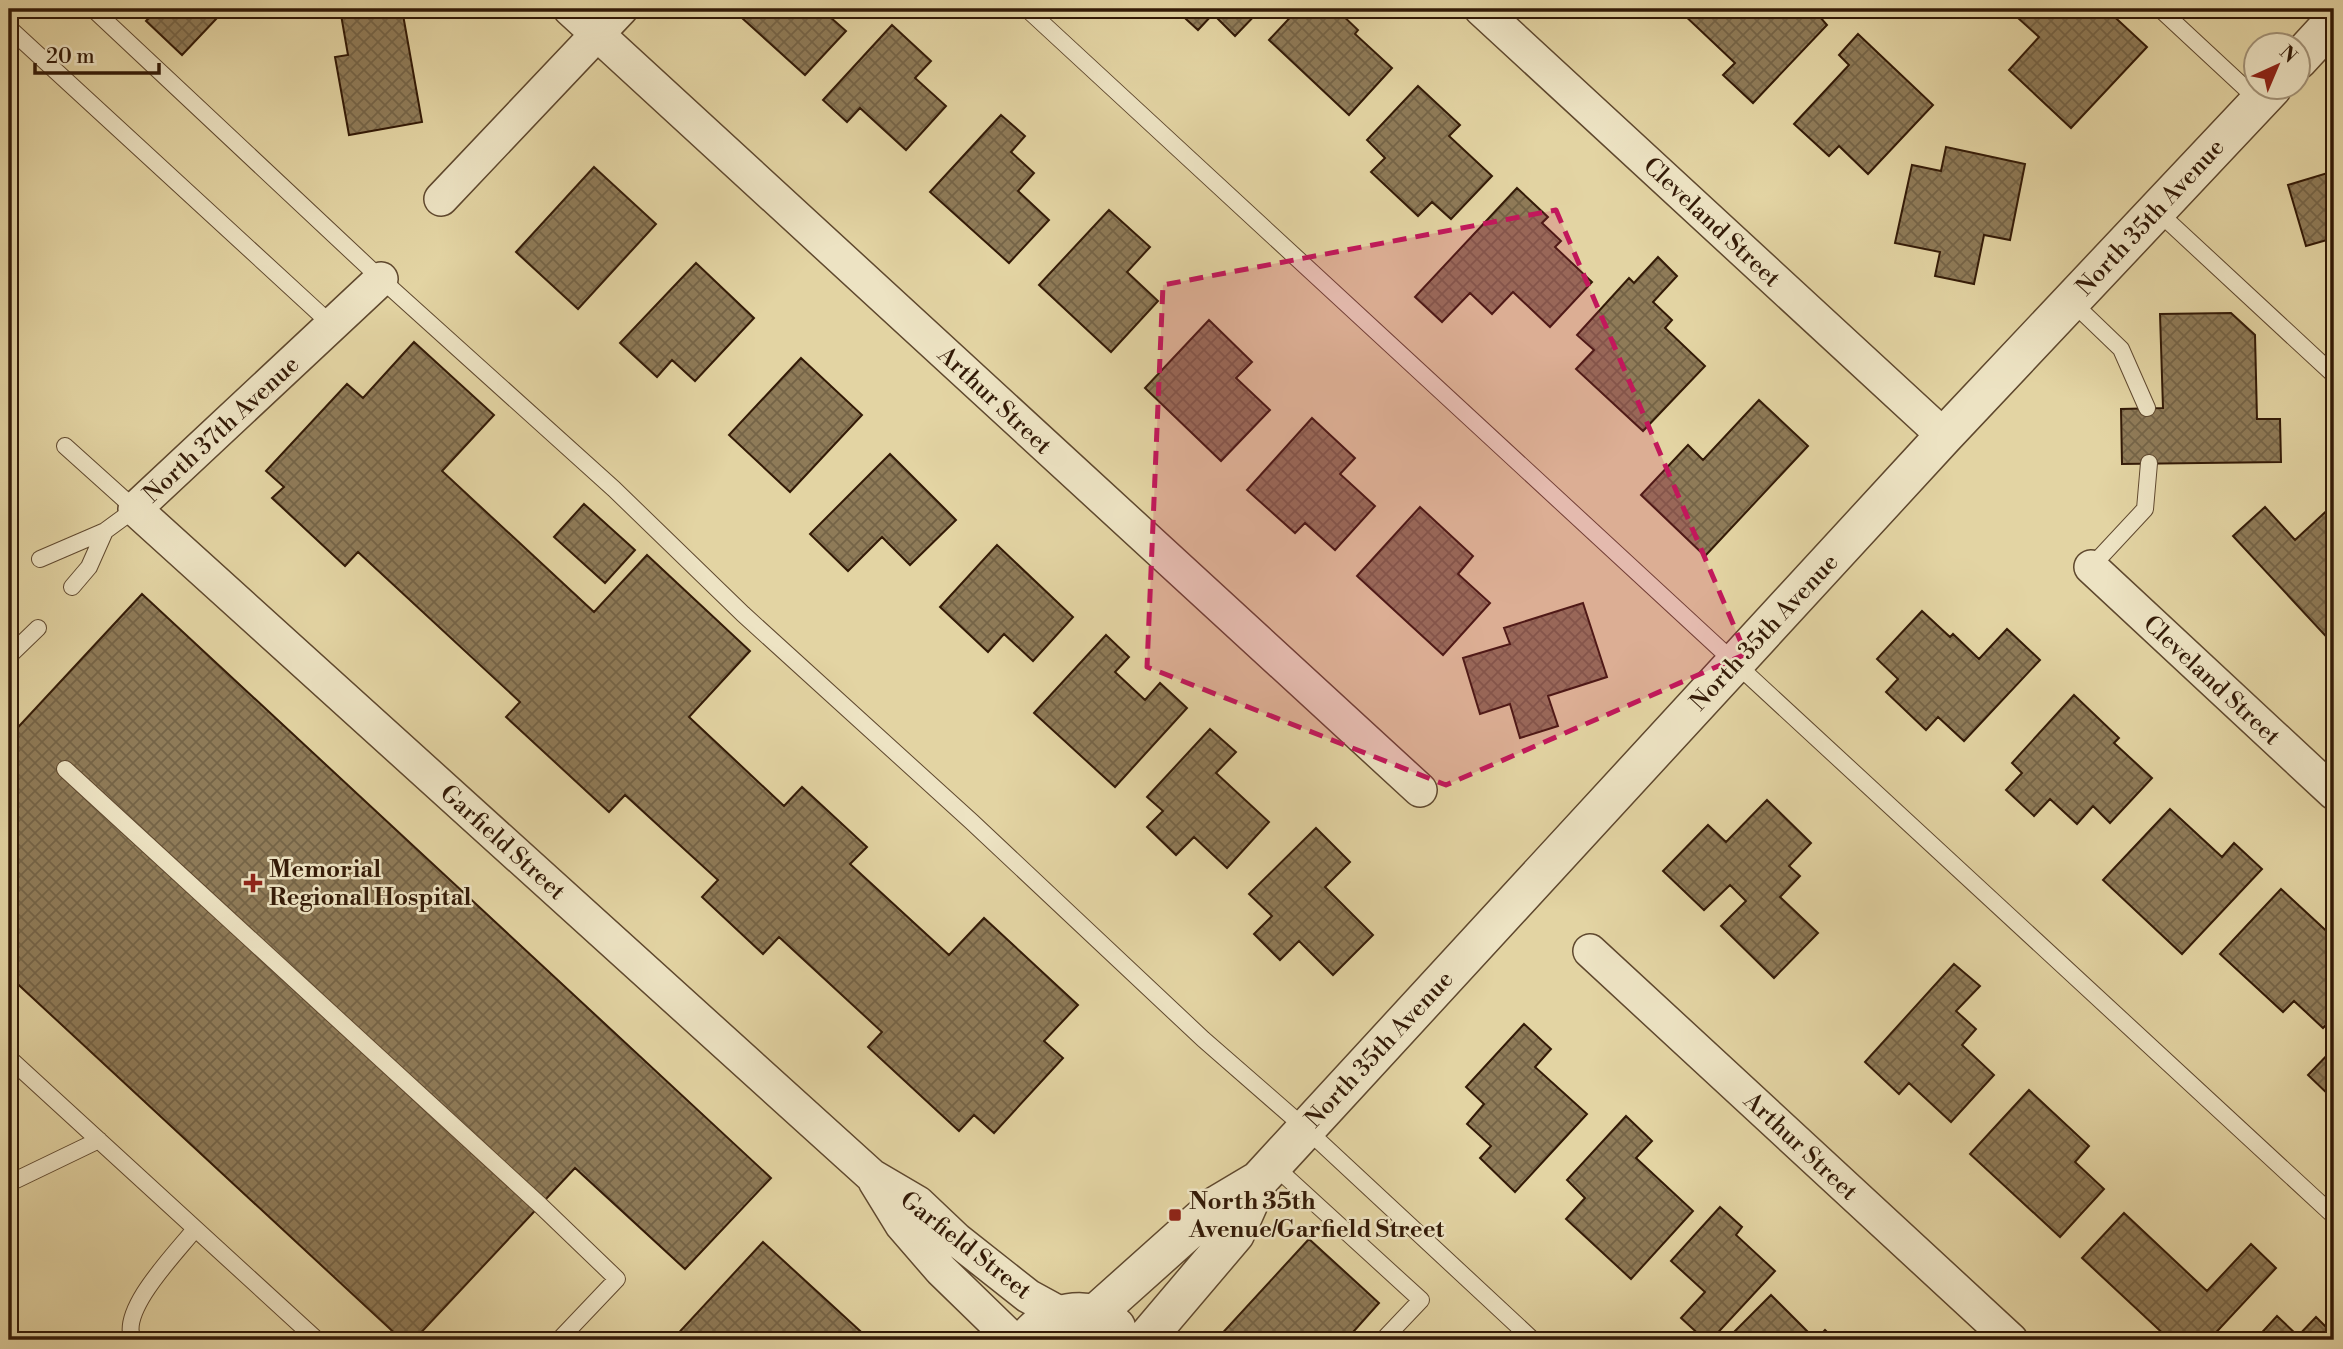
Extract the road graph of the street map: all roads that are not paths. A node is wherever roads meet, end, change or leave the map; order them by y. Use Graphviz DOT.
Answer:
graph roads {
  1 [pos="93,9"];
  2 [pos="570,9"];
  3 [pos="621,9"];
  4 [pos="1027,9"];
  5 [pos="1481,9"];
  6 [pos="2160,9"];
  7 [pos="2334,21"];
  8 [pos="9,28"];
  9 [pos="598,34"];
  10 [pos="2312,45"];
  11 [pos="2242,75"];
  12 [pos="2258,102"];
  13 [pos="441,199"];
  14 [pos="2156,210"];
  15 [pos="382,279"];
  16 [pos="2071,301"];
  17 [pos="332,325"];
  18 [pos="2334,375"];
  19 [pos="2147,408"];
  20 [pos="1944,436"];
  21 [pos="65,446"];
  22 [pos="2149,463"];
  23 [pos="135,509"];
  24 [pos="104,531"];
  25 [pos="40,559"];
  26 [pos="2091,567"];
  27 [pos="72,587"];
  28 [pos="38,628"];
  29 [pos="9,656"];
  30 [pos="1736,663"];
  31 [pos="65,769"];
  32 [pos="1420,790"];
  33 [pos="2334,793"];
  34 [pos="1590,951"];
  35 [pos="9,1058"];
  36 [pos="1305,1128"];
  37 [pos="99,1140"];
  38 [pos="1265,1172"];
  39 [pos="872,1176"];
  40 [pos="9,1177"];
  41 [pos="2334,1216"];
  42 [pos="195,1229"];
  43 [pos="1077,1314"];
  44 [pos="306,1337"];
  45 [pos="133,1340"];
  46 [pos="559,1340"];
  47 [pos="1013,1340"];
  48 [pos="1026,1340"];
  49 [pos="1128,1340"];
  50 [pos="1145,1340"];
  51 [pos="1383,1340"];
  52 [pos="1534,1340"];
  53 [pos="2011,1340"];
  1 -- 15 [label="lane"];
  2 -- 9 [label="street, Arthur Street"];
  3 -- 9 [label="street"];
  4 -- 30 [label="lane"];
  5 -- 20 [label="street, Cleveland Street"];
  6 -- 11 [label="lane"];
  7 -- 10 [label="street"];
  8 -- 17 [label="lane"];
  9 -- 13 [label="street"];
  9 -- 32 [label="street, Arthur Street"];
  12 -- 14 [label="street, North 35th Avenue"];
  14 -- 16 [label="street, North 35th Avenue"];
  14 -- 18 [label="lane"];
  15 -- 17 [label="street, North 37th Avenue"];
  15 -- 36 [label="lane"];
  16 -- 19 [label="lane"];
  16 -- 20 [label="street, North 35th Avenue"];
  17 -- 23 [label="street, North 37th Avenue"];
  20 -- 30 [label="street, North 35th Avenue"];
  21 -- 23 [label="lane"];
  22 -- 26 [label="lane"];
  23 -- 24 [label="lane, North 37th Avenue"];
  23 -- 39 [label="street, Garfield Street"];
  24 -- 25 [label="lane, North 37th Avenue"];
  24 -- 27 [label="lane"];
  26 -- 33 [label="street, Cleveland Street"];
  28 -- 29 [label="lane"];
  30 -- 36 [label="street, North 35th Avenue"];
  30 -- 41 [label="lane"];
  31 -- 46 [label="lane"];
  34 -- 53 [label="street, Arthur Street"];
  35 -- 37 [label="lane"];
  36 -- 38 [label="street, North 35th Avenue"];
  36 -- 52 [label="lane"];
  37 -- 40 [label="lane"];
  37 -- 42 [label="lane"];
  38 -- 43 [label="street, North 35th Avenue"];
  38 -- 50 [label="street, North 35th Avenue"];
  38 -- 51 [label="lane"];
  39 -- 43 [label="street, Garfield Street"];
  39 -- 47 [label="street, Garfield Street"];
  42 -- 44 [label="lane"];
  42 -- 45 [label="lane"];
  43 -- 48 [label="street, North 35th Avenue"];
  43 -- 49 [label="street"];
}
